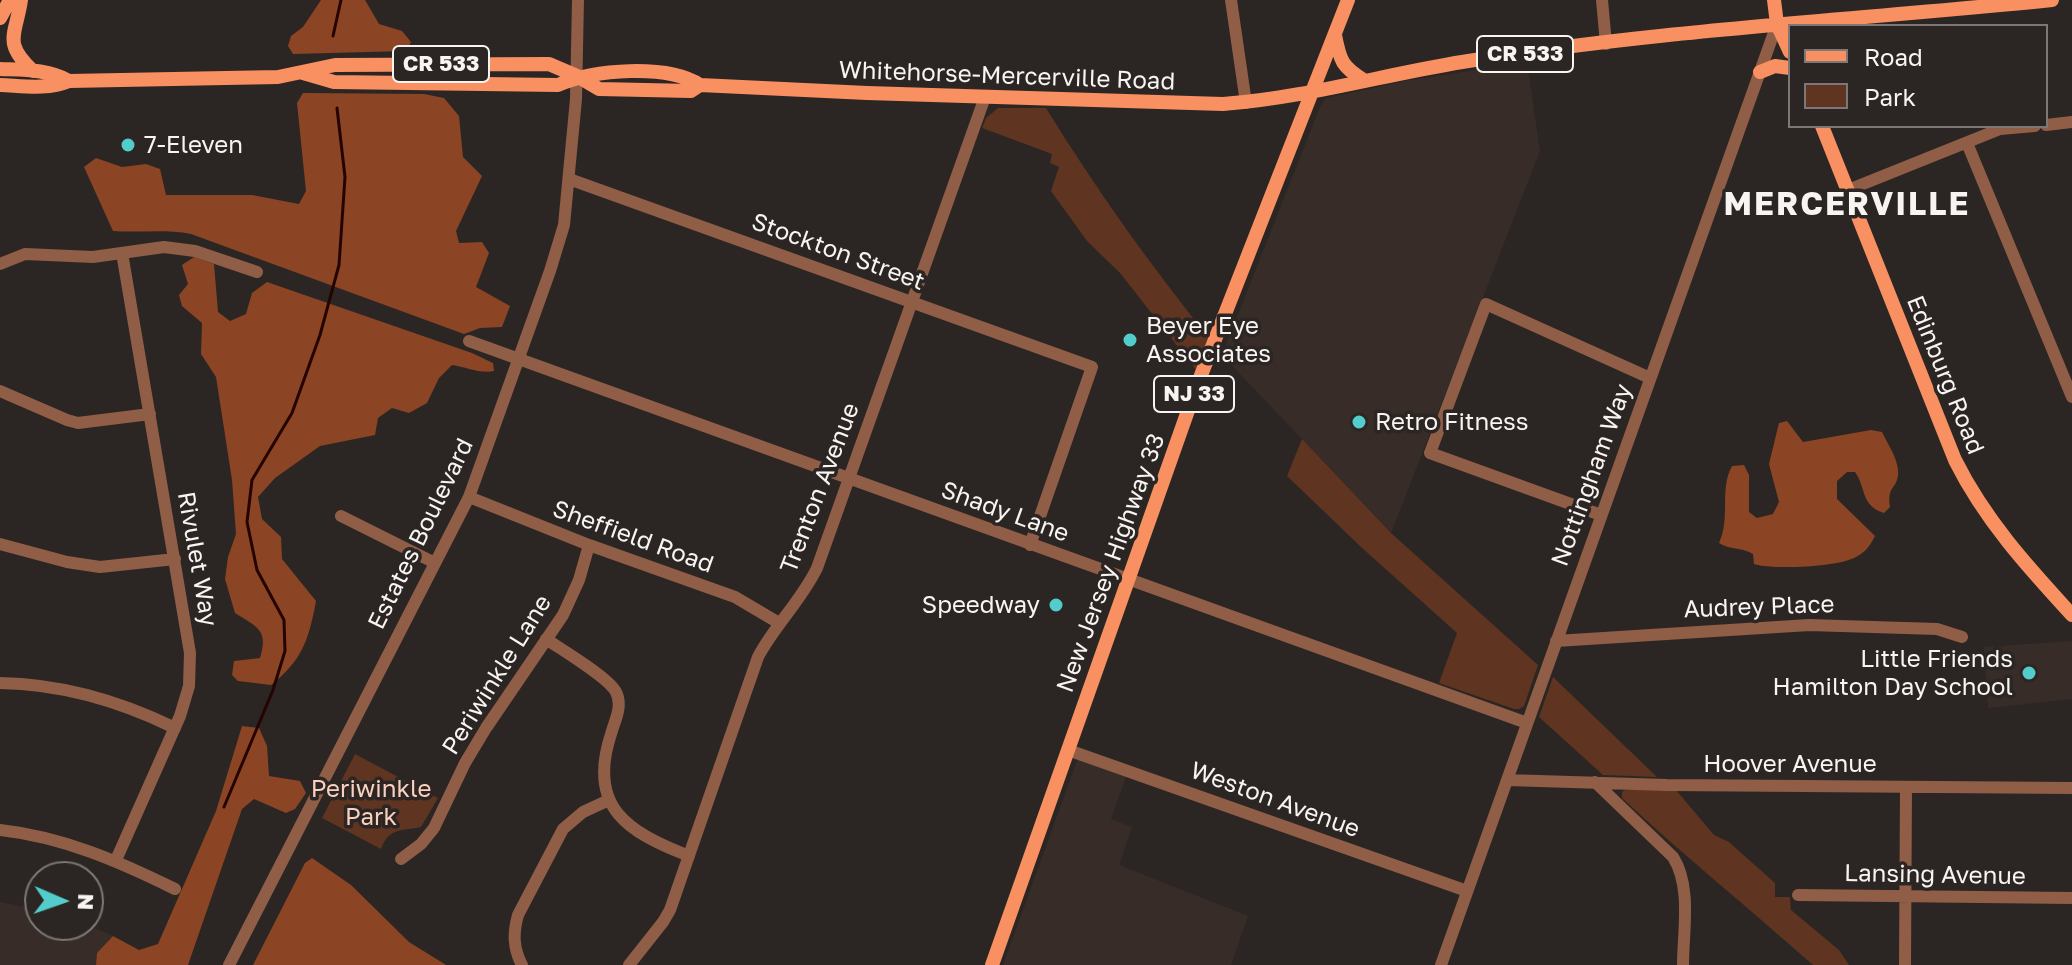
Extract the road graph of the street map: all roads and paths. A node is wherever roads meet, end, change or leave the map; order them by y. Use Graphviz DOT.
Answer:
graph roads {
  1 [pos="10,0"];
  2 [pos="21,0"];
  3 [pos="578,0"];
  4 [pos="1231,0"];
  5 [pos="1348,0"];
  6 [pos="1602,0"];
  7 [pos="1774,0"];
  8 [pos="2052,0"];
  9 [pos="0,18"];
  10 [pos="1777,24"];
  11 [pos="1335,33"];
  12 [pos="1606,44"];
  13 [pos="1788,48"];
  14 [pos="1788,68"];
  15 [pos="0,69"];
  16 [pos="38,71"];
  17 [pos="1760,72"];
  18 [pos="577,76"];
  19 [pos="69,81"];
  20 [pos="1365,81"];
  21 [pos="0,85"];
  22 [pos="1312,92"];
  23 [pos="985,97"];
  24 [pos="1246,103"];
  25 [pos="2072,122"];
  26 [pos="2048,125"];
  27 [pos="1823,128"];
  28 [pos="2012,128"];
  29 [pos="1967,143"];
  30 [pos="569,179"];
  31 [pos="1848,190"];
  32 [pos="122,253"];
  33 [pos="0,264"];
  34 [pos="257,272"];
  35 [pos="912,302"];
  36 [pos="469,341"];
  37 [pos="519,359"];
  38 [pos="1650,378"];
  39 [pos="0,391"];
  40 [pos="2072,397"];
  41 [pos="150,414"];
  42 [pos="849,479"];
  43 [pos="469,497"];
  44 [pos="1601,515"];
  45 [pos="341,516"];
  46 [pos="0,544"];
  47 [pos="589,545"];
  48 [pos="1030,545"];
  49 [pos="175,559"];
  50 [pos="435,563"];
  51 [pos="1128,580"];
  52 [pos="2072,615"];
  53 [pos="779,623"];
  54 [pos="1962,637"];
  55 [pos="546,639"];
  56 [pos="1556,641"];
  57 [pos="0,683"];
  58 [pos="1527,723"];
  59 [pos="175,728"];
  60 [pos="1068,750"];
  61 [pos="1507,780"];
  62 [pos="1595,782"];
  63 [pos="1906,787"];
  64 [pos="2072,788"];
  65 [pos="609,800"];
  66 [pos="0,830"];
  67 [pos="689,856"];
  68 [pos="401,859"];
  69 [pos="116,860"];
  70 [pos="175,889"];
  71 [pos="1467,891"];
  72 [pos="1798,895"];
  73 [pos="1906,896"];
  74 [pos="2072,898"];
  75 [pos="229,965"];
  76 [pos="522,965"];
  77 [pos="629,965"];
  78 [pos="992,965"];
  79 [pos="1441,965"];
  80 [pos="1683,965"];
  81 [pos="1905,965"];
  1 -- 9 [label="main road"];
  2 -- 16 [label="main road"];
  3 -- 18 [label="street, Estates Boulevard"];
  4 -- 24 [label="street"];
  5 -- 11 [label="main road, New Jersey Highway 33 / NJ 33"];
  6 -- 12 [label="street"];
  7 -- 10 [label="main road, Nottingham Way"];
  8 -- 10 [label="main road, CR 533"];
  10 -- 12 [label="main road, CR 533"];
  10 -- 13 [label="main road"];
  10 -- 17 [label="street, Nottingham Way"];
  11 -- 20 [label="main road"];
  11 -- 22 [label="main road, New Jersey Highway 33 / NJ 33"];
  12 -- 20 [label="main road, CR 533"];
  14 -- 17 [label="main road"];
  15 -- 16 [label="main road, CR 533"];
  16 -- 19 [label="main road, CR 533"];
  17 -- 38 [label="street, Nottingham Way"];
  18 -- 19 [label="main road, CR 533"];
  18 -- 23 [label="main road, Whitehorse-Mercerville Road / CR 533"];
  18 -- 30 [label="street, Estates Boulevard"];
  19 -- 21 [label="main road, CR 533"];
  20 -- 22 [label="main road, CR 533"];
  22 -- 24 [label="main road, Whitehorse-Mercerville Road / CR 533"];
  22 -- 51 [label="main road, New Jersey Highway 33 / NJ 33"];
  23 -- 24 [label="main road, Whitehorse-Mercerville Road / CR 533"];
  23 -- 35 [label="street, Trenton Avenue"];
  25 -- 26 [label="street"];
  27 -- 31 [label="main road, Edinburg Road"];
  28 -- 29 [label="street"];
  29 -- 31 [label="street"];
  29 -- 40 [label="street"];
  30 -- 35 [label="street, Stockton Street"];
  30 -- 37 [label="street, Estates Boulevard"];
  31 -- 52 [label="main road, Edinburg Road"];
  32 -- 33 [label="street"];
  32 -- 34 [label="street"];
  32 -- 41 [label="street, Rivulet Way"];
  35 -- 42 [label="street, Trenton Avenue"];
  35 -- 48 [label="street, Stockton Street"];
  36 -- 37 [label="street, Shady Lane"];
  37 -- 42 [label="street, Shady Lane"];
  37 -- 43 [label="street, Estates Boulevard"];
  38 -- 44 [label="street, Nottingham Way"];
  38 -- 44 [label="street"];
  39 -- 41 [label="street"];
  41 -- 49 [label="street, Rivulet Way"];
  42 -- 48 [label="street, Shady Lane"];
  42 -- 53 [label="street, Trenton Avenue"];
  43 -- 47 [label="street, Sheffield Road"];
  43 -- 50 [label="street, Estates Boulevard"];
  44 -- 56 [label="street, Nottingham Way"];
  45 -- 50 [label="street"];
  46 -- 49 [label="street"];
  47 -- 53 [label="street, Sheffield Road"];
  47 -- 55 [label="street, Periwinkle Lane"];
  48 -- 51 [label="street, Shady Lane"];
  49 -- 59 [label="street, Rivulet Way"];
  50 -- 75 [label="street, Estates Boulevard"];
  51 -- 58 [label="street, Shady Lane"];
  51 -- 60 [label="main road, New Jersey Highway 33 / NJ 33"];
  53 -- 67 [label="street, Trenton Avenue"];
  54 -- 56 [label="street, Audrey Place"];
  55 -- 65 [label="street"];
  55 -- 68 [label="street, Periwinkle Lane"];
  56 -- 58 [label="street, Nottingham Way"];
  57 -- 59 [label="street"];
  58 -- 61 [label="street, Nottingham Way"];
  59 -- 69 [label="street, Rivulet Way"];
  60 -- 71 [label="street, Weston Avenue"];
  60 -- 78 [label="main road, New Jersey Highway 33 / NJ 33"];
  61 -- 62 [label="street, Hoover Avenue"];
  61 -- 71 [label="street, Nottingham Way"];
  62 -- 63 [label="street, Hoover Avenue"];
  62 -- 80 [label="street"];
  63 -- 64 [label="street, Hoover Avenue"];
  63 -- 73 [label="street"];
  65 -- 67 [label="street"];
  65 -- 76 [label="street"];
  66 -- 69 [label="street"];
  67 -- 77 [label="street, Trenton Avenue"];
  69 -- 70 [label="street"];
  71 -- 79 [label="street, Nottingham Way"];
  72 -- 73 [label="street, Lansing Avenue"];
  73 -- 74 [label="street, Lansing Avenue"];
  73 -- 81 [label="street"];
}
